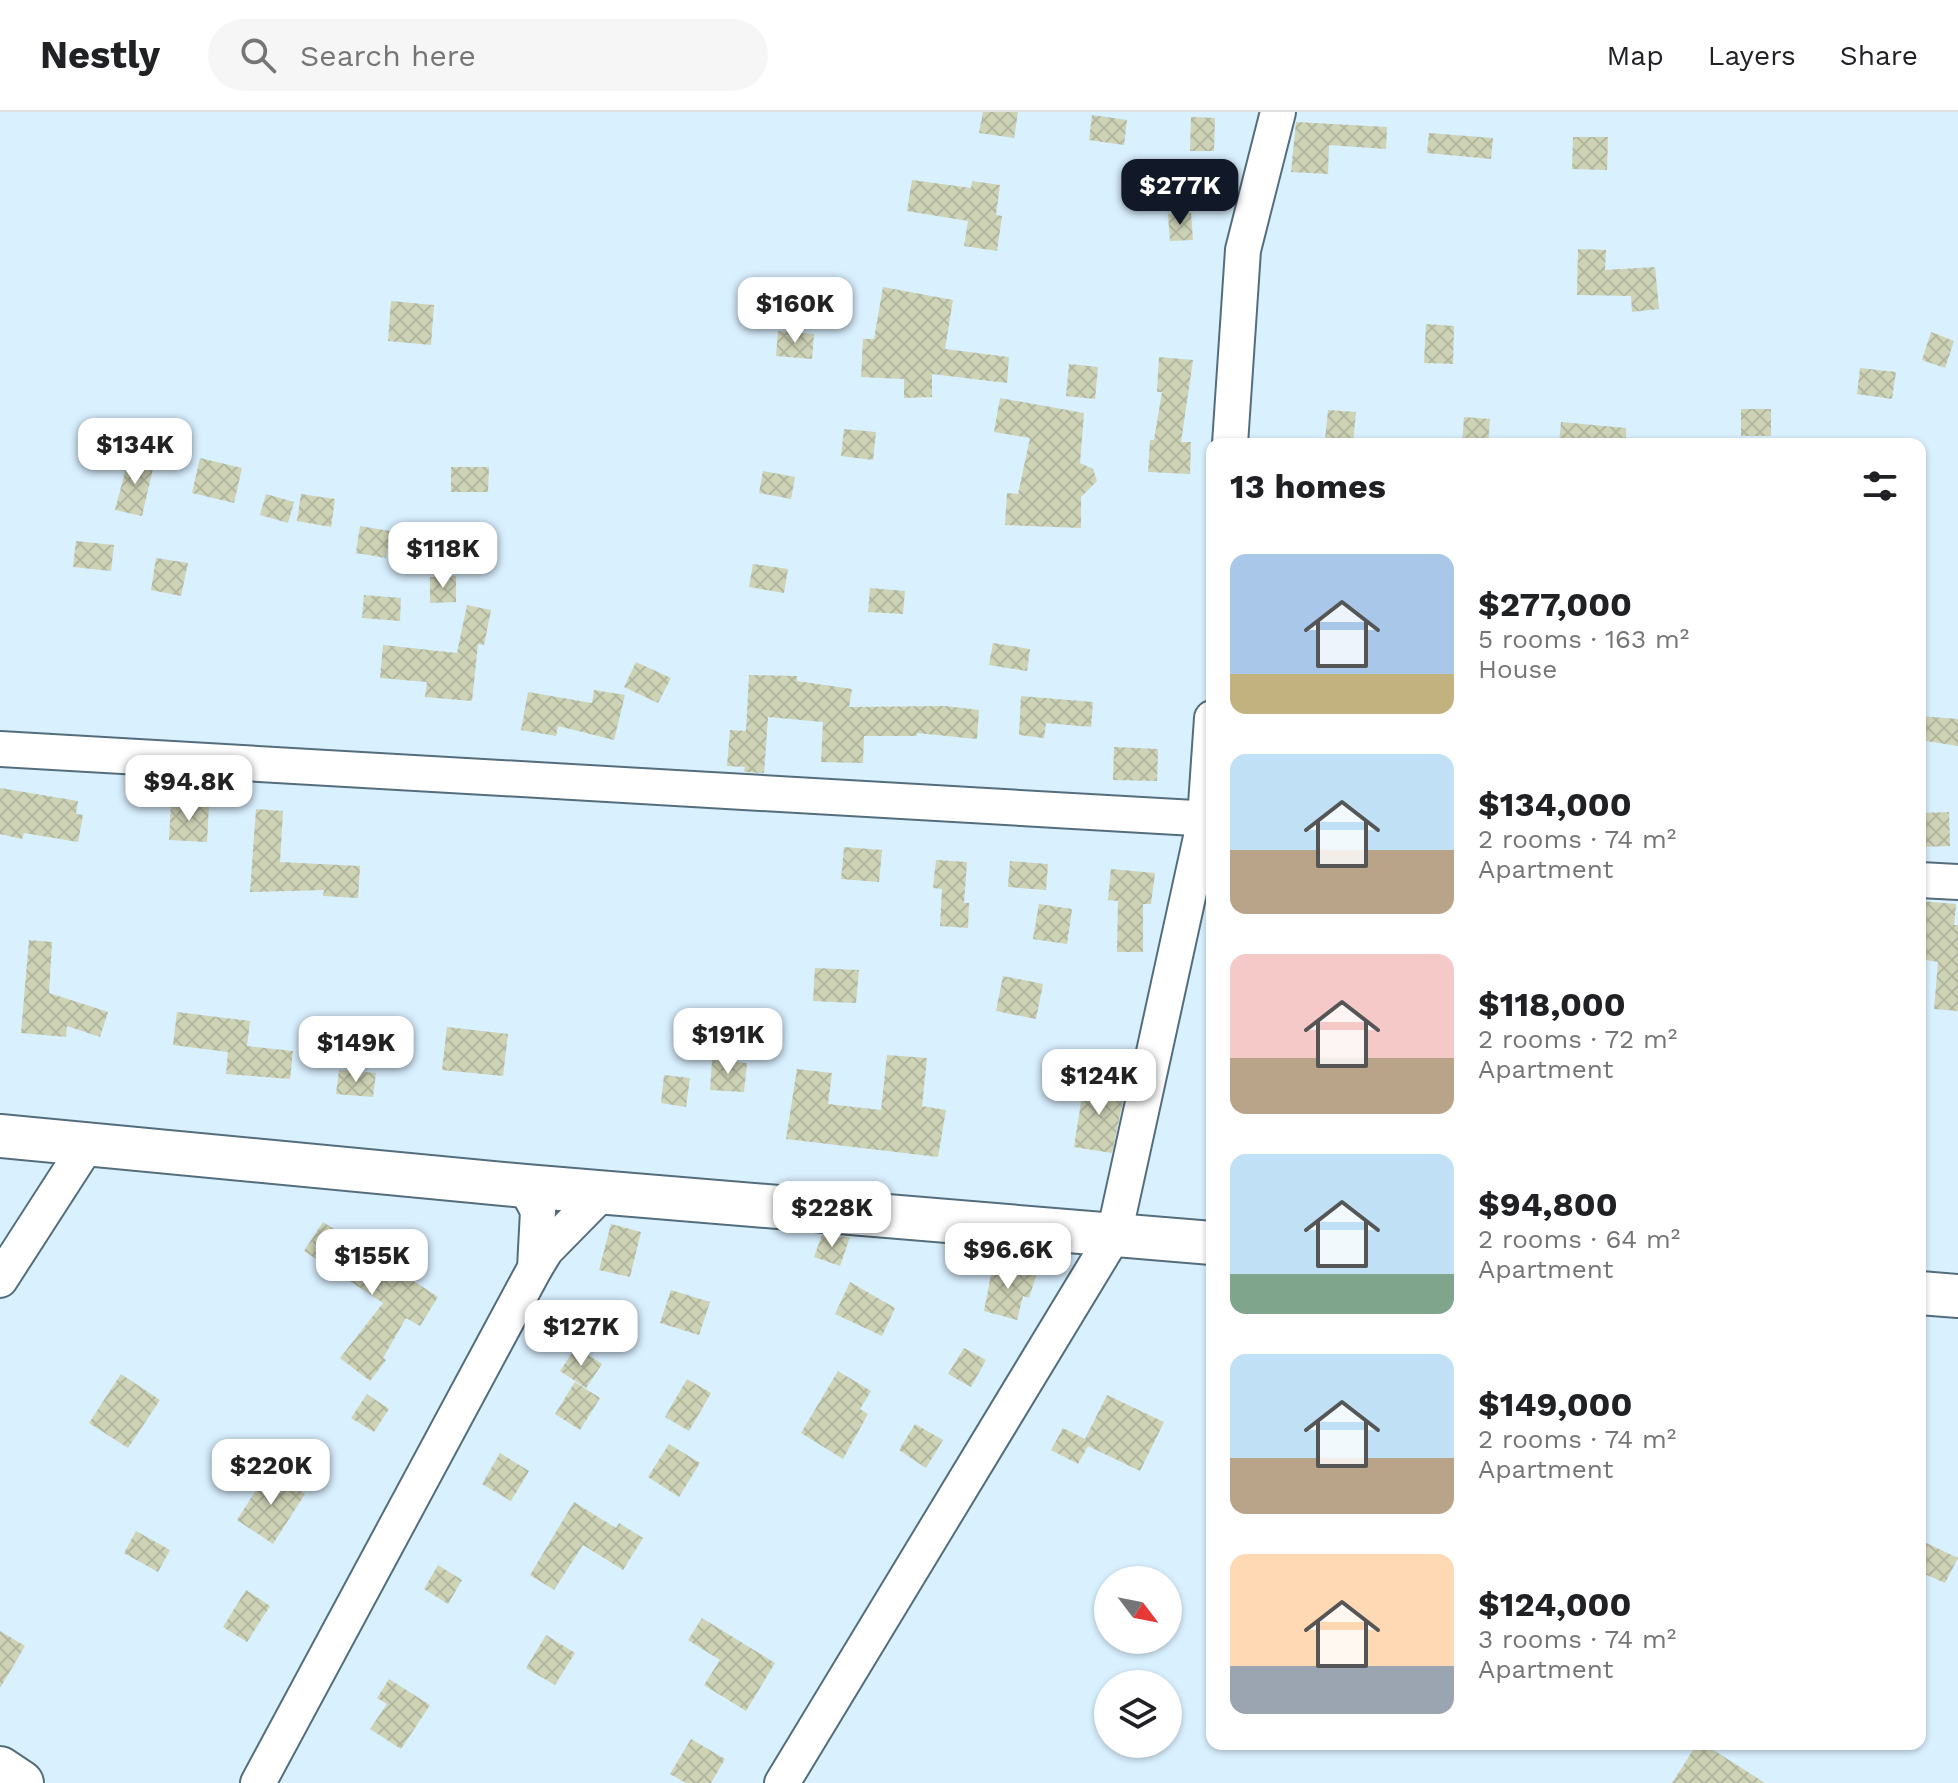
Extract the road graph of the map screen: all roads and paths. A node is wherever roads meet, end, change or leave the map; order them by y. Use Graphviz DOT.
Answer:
graph roads {
  1 [pos="1278,112"];
  2 [pos="1230,438"];
  3 [pos="0,749"];
  4 [pos="1206,819"];
  5 [pos="1206,832"];
  6 [pos="1926,880"];
  7 [pos="1958,882"];
  8 [pos="0,1136"];
  9 [pos="87,1145"];
  10 [pos="525,1186"];
  11 [pos="602,1193"];
  12 [pos="1114,1235"];
  13 [pos="1206,1243"];
  14 [pos="535,1268"];
  15 [pos="0,1280"];
  16 [pos="1926,1293"];
  17 [pos="1958,1296"];
  18 [pos="0,1769"];
  19 [pos="21,1783"];
  20 [pos="258,1783"];
  21 [pos="782,1783"];
  1 -- 2 [label="street"];
  3 -- 4 [label="street"];
  5 -- 12 [label="street"];
  6 -- 7 [label="street"];
  8 -- 9 [label="street"];
  9 -- 10 [label="street"];
  9 -- 15 [label="street"];
  10 -- 11 [label="street"];
  10 -- 14 [label="street"];
  11 -- 12 [label="street"];
  11 -- 14 [label="street"];
  12 -- 13 [label="street"];
  12 -- 21 [label="street"];
  14 -- 20 [label="street"];
  16 -- 17 [label="street"];
  18 -- 19 [label="main road"];
}
